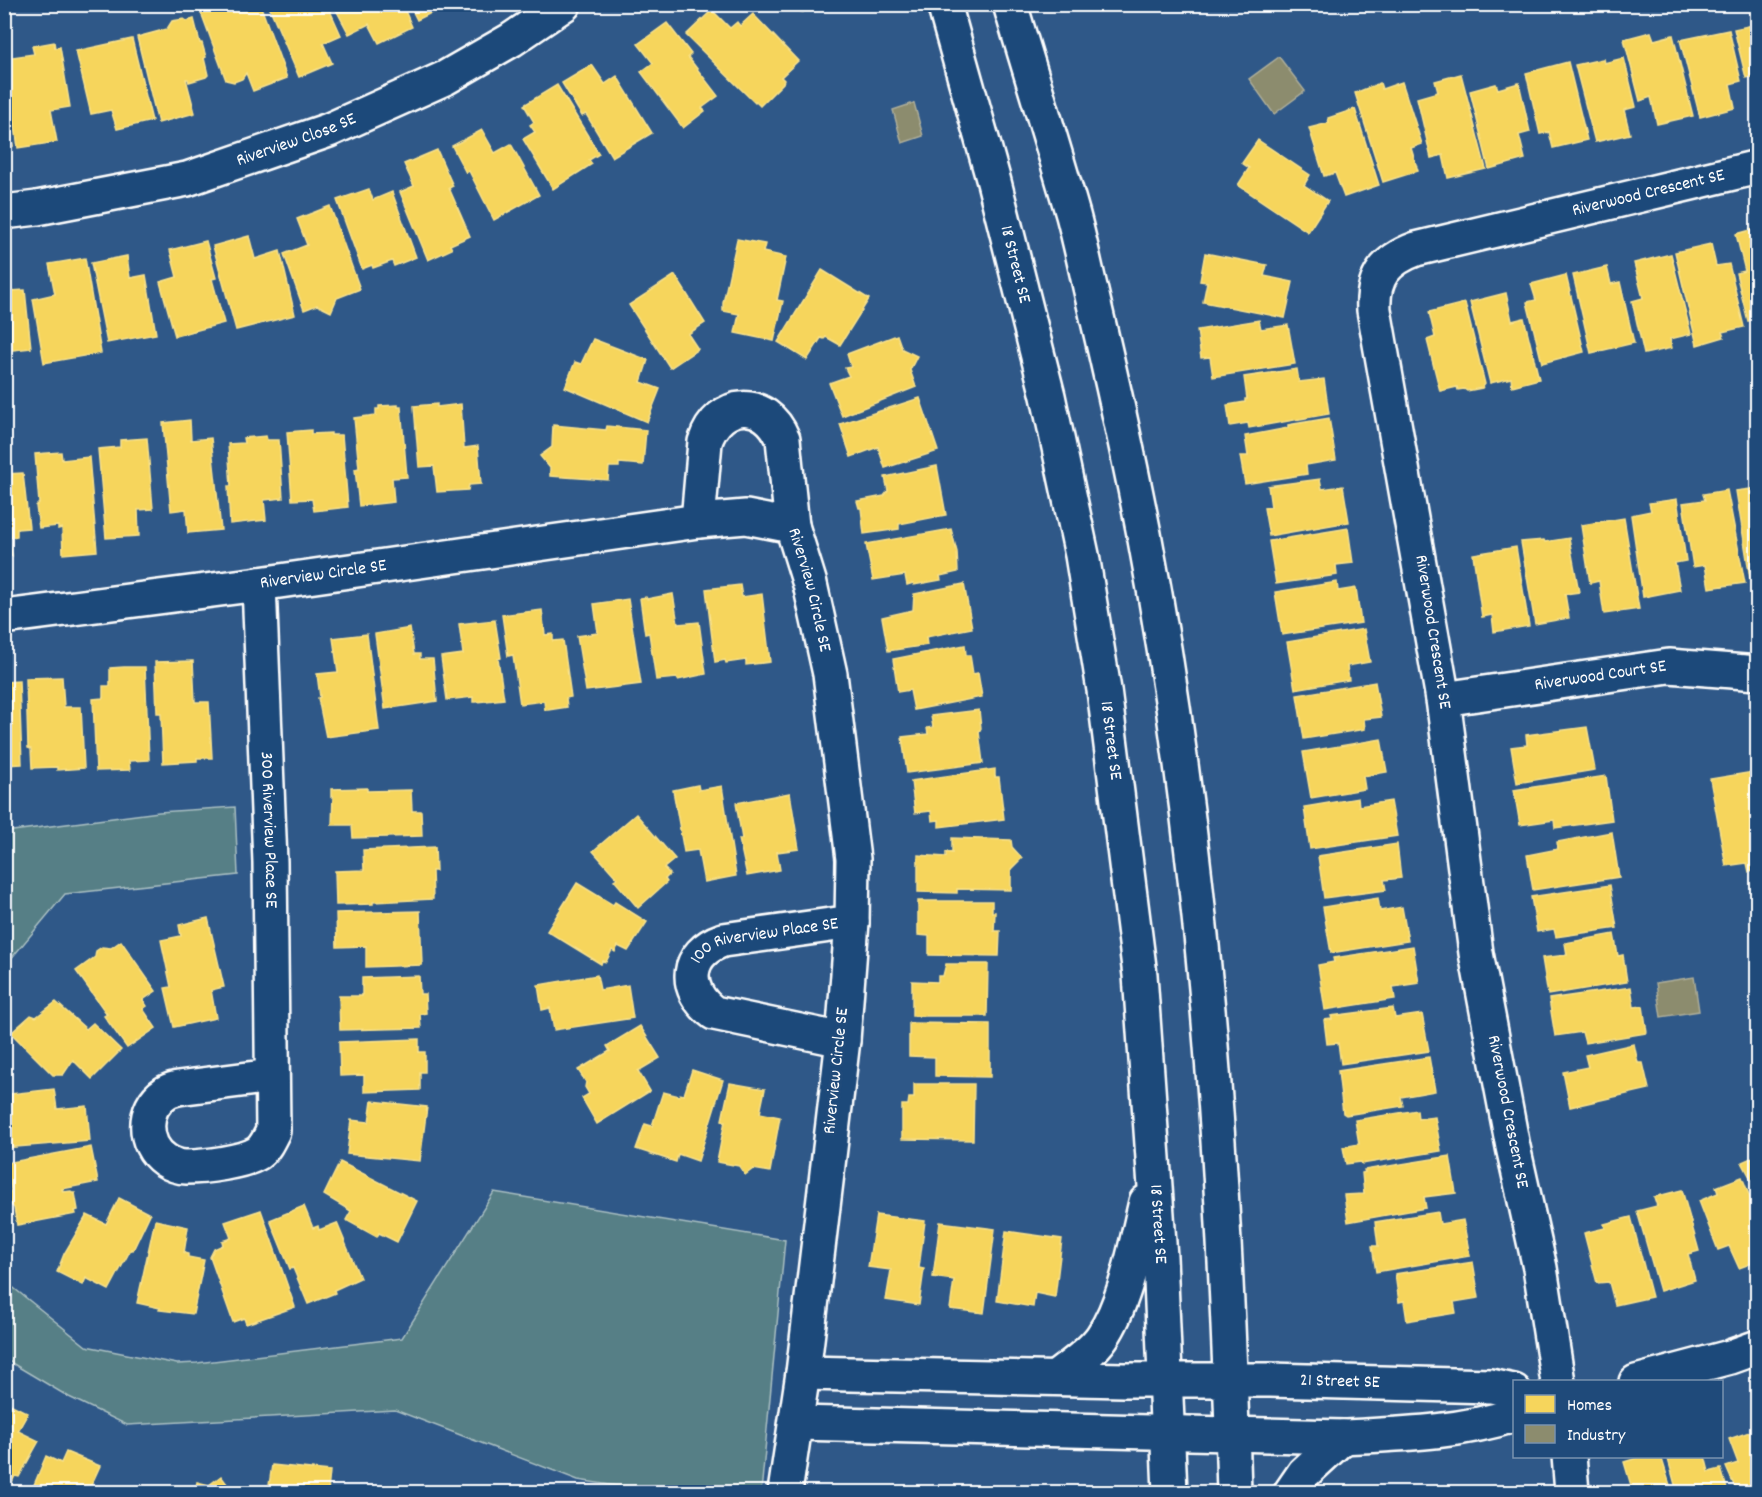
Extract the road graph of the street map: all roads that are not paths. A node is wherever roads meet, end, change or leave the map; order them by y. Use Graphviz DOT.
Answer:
graph roads {
  1 [pos="564,4"];
  2 [pos="944,4"];
  3 [pos="1010,4"];
  4 [pos="1758,167"];
  5 [pos="4,212"];
  6 [pos="698,521"];
  7 [pos="792,526"];
  8 [pos="259,584"];
  9 [pos="4,617"];
  10 [pos="1758,673"];
  11 [pos="1443,699"];
  12 [pos="852,922"];
  13 [pos="843,1040"];
  14 [pos="272,1076"];
  15 [pos="1154,1168"];
  16 [pos="1758,1347"];
  17 [pos="804,1373"];
  18 [pos="1057,1377"];
  19 [pos="1164,1379"];
  20 [pos="1230,1380"];
  21 [pos="1558,1380"];
  22 [pos="1644,1380"];
  23 [pos="1513,1391"];
  24 [pos="1513,1416"];
  25 [pos="796,1423"];
  26 [pos="1166,1434"];
  27 [pos="1231,1434"];
  28 [pos="1343,1437"];
  29 [pos="1569,1458"];
  30 [pos="785,1492"];
  31 [pos="1170,1492"];
  32 [pos="1234,1492"];
  33 [pos="1291,1492"];
  34 [pos="1572,1492"];
  1 -- 5 [label="street, Riverview Close SE"];
  2 -- 15 [label="street, 18 Street SE"];
  3 -- 20 [label="street"];
  4 -- 11 [label="street, Riverwood Crescent SE"];
  6 -- 7 [label="street, Riverview Circle SE"];
  6 -- 7 [label="street"];
  6 -- 8 [label="street, Riverview Circle SE"];
  7 -- 12 [label="street, Riverview Circle SE"];
  8 -- 9 [label="street, Riverview Circle SE"];
  8 -- 14 [label="street, 300 Riverview Place SE"];
  10 -- 11 [label="street, Riverwood Court SE"];
  11 -- 21 [label="street, Riverwood Crescent SE"];
  12 -- 13 [label="street, Riverview Circle SE"];
  12 -- 13 [label="street, 100 Riverview Place SE"];
  13 -- 17 [label="street, Riverview Circle SE"];
  15 -- 18 [label="street"];
  15 -- 19 [label="street, 18 Street SE"];
  16 -- 22 [label="street"];
  17 -- 18 [label="street"];
  17 -- 25 [label="street, Riverview Circle SE"];
  18 -- 19 [label="street"];
  19 -- 20 [label="street, 21 Street SE"];
  19 -- 26 [label="street, 18 Street SE"];
  20 -- 23 [label="street, 21 Street SE"];
  20 -- 27 [label="street"];
  24 -- 28 [label="street"];
  25 -- 26 [label="street"];
  25 -- 30 [label="street, Riverview Circle SE"];
  26 -- 27 [label="street"];
  26 -- 31 [label="street, 18 Street SE"];
  27 -- 28 [label="street"];
  27 -- 32 [label="street"];
  28 -- 33 [label="street"];
  29 -- 34 [label="street"];
}
